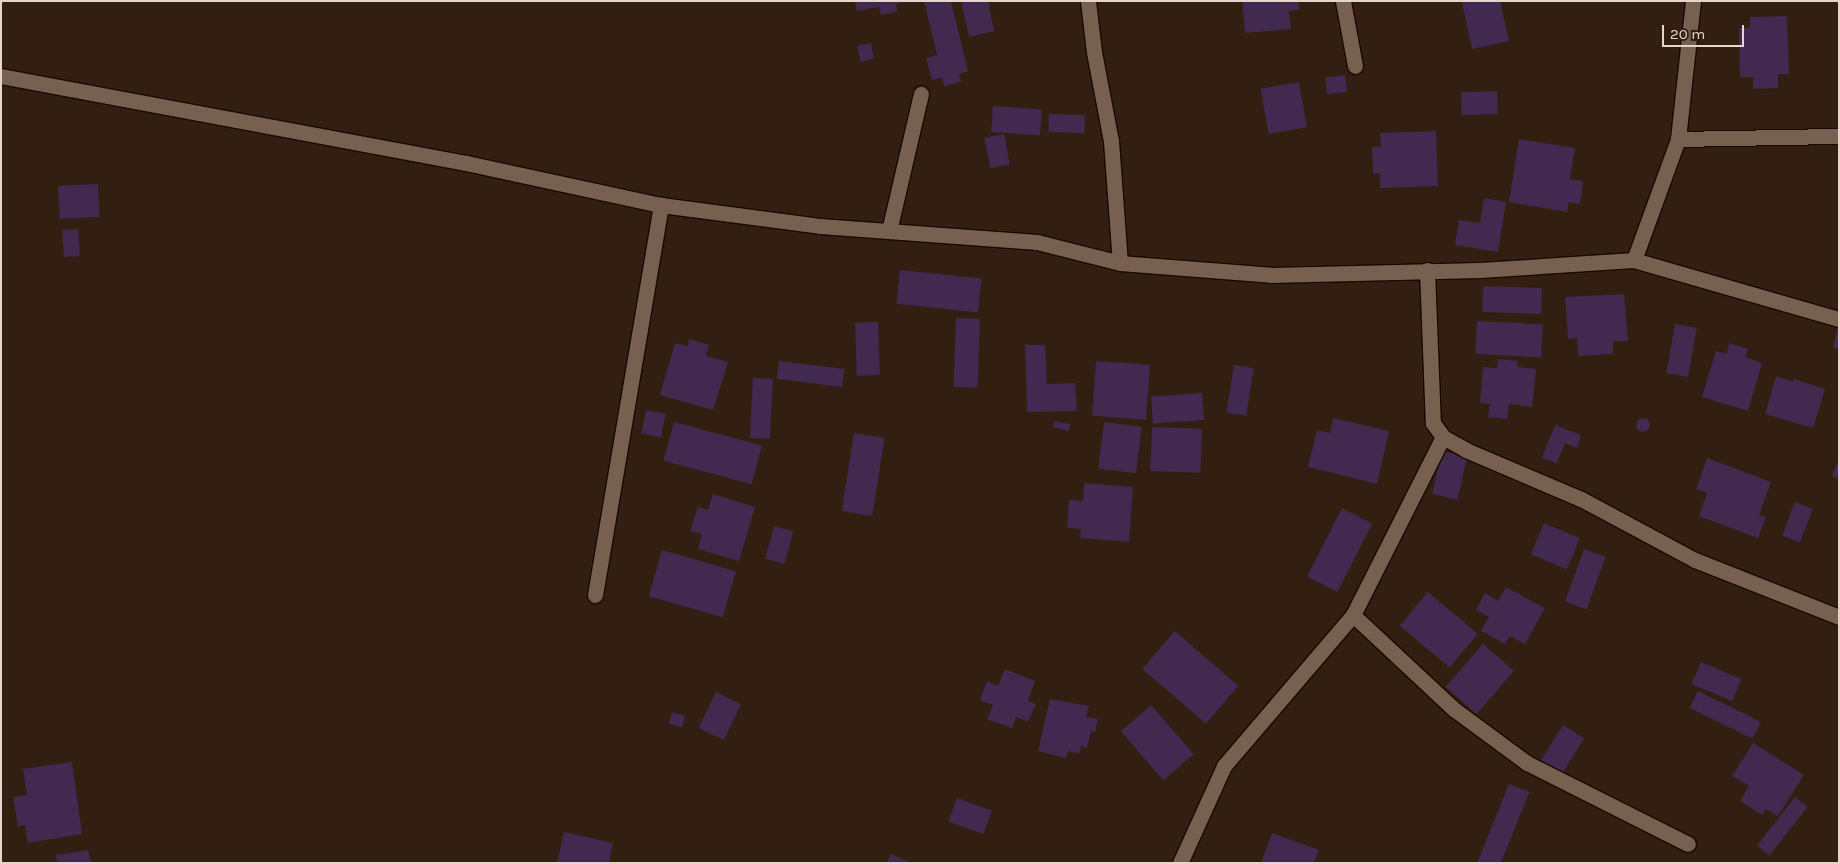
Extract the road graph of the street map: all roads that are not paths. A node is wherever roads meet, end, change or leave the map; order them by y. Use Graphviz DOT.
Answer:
graph roads {
  1 [pos="1088,1"];
  2 [pos="1343,1"];
  3 [pos="1692,1"];
  4 [pos="1355,66"];
  5 [pos="1,76"];
  6 [pos="921,94"];
  7 [pos="1839,136"];
  8 [pos="1678,138"];
  9 [pos="661,205"];
  10 [pos="890,231"];
  11 [pos="1634,260"];
  12 [pos="1120,263"];
  13 [pos="1428,270"];
  14 [pos="1839,319"];
  15 [pos="1443,437"];
  16 [pos="595,595"];
  17 [pos="1353,615"];
  18 [pos="1839,617"];
  19 [pos="1688,844"];
  20 [pos="1180,863"];
  1 -- 12 [label="street"];
  2 -- 4 [label="street"];
  3 -- 8 [label="street"];
  5 -- 9 [label="street"];
  6 -- 10 [label="street"];
  7 -- 8 [label="street"];
  8 -- 11 [label="street"];
  9 -- 10 [label="street"];
  9 -- 16 [label="street"];
  10 -- 12 [label="street"];
  11 -- 13 [label="street"];
  11 -- 14 [label="street"];
  12 -- 13 [label="street"];
  13 -- 15 [label="street"];
  15 -- 17 [label="street"];
  15 -- 18 [label="street"];
  17 -- 19 [label="street"];
  17 -- 20 [label="street"];
}
